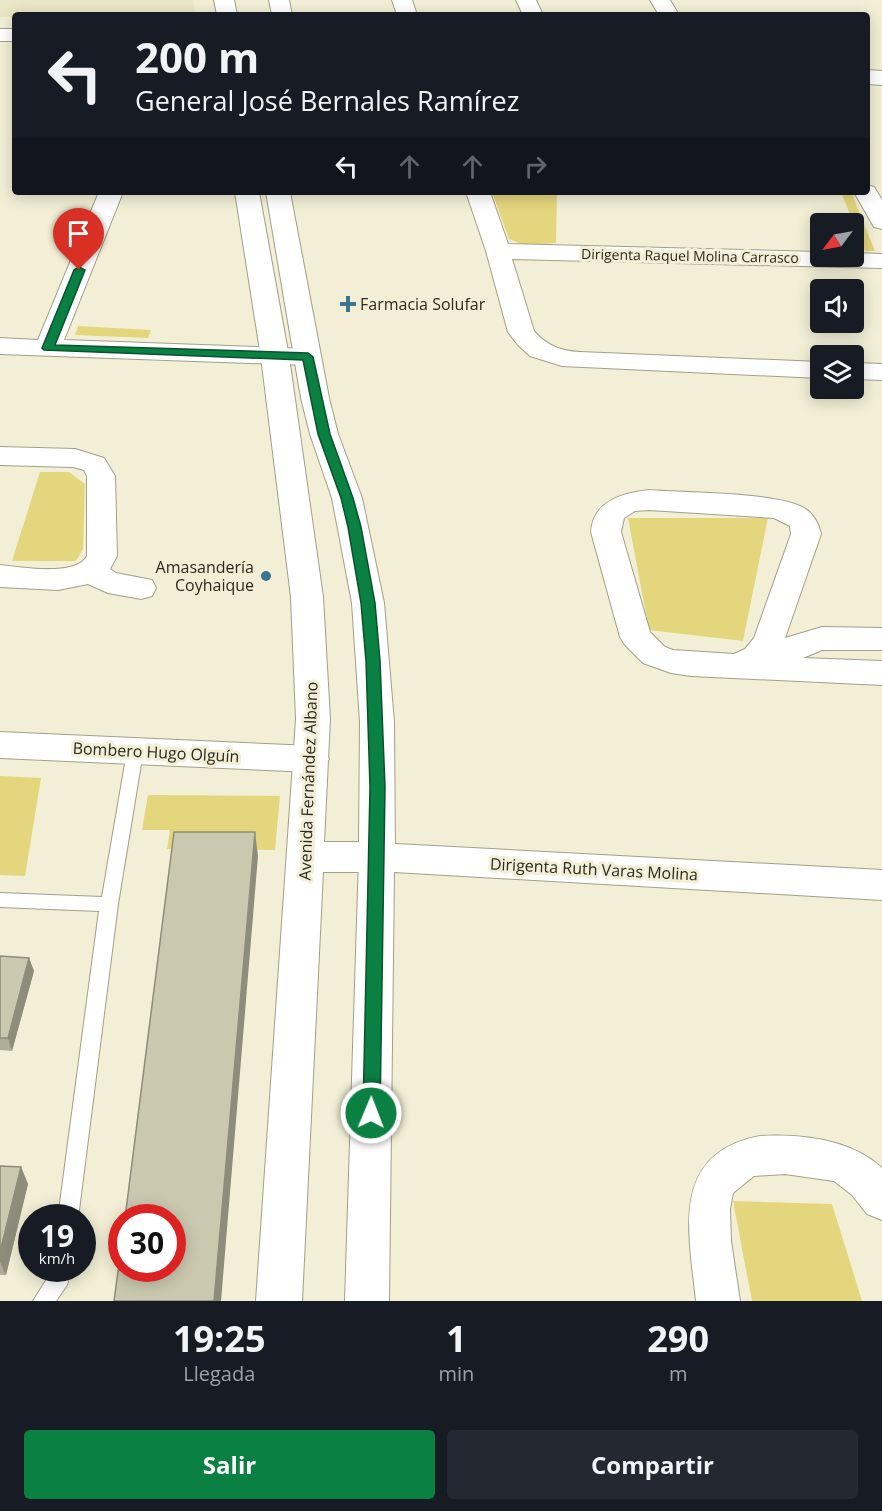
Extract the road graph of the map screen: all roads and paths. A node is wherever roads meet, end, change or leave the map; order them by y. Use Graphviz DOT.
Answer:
graph roads {
  1 [pos="110,195"];
  2 [pos="248,195"];
  3 [pos="279,195"];
  4 [pos="479,195"];
  5 [pos="868,195"];
  6 [pos="882,222"];
  7 [pos="498,251"];
  8 [pos="882,261"];
  9 [pos="0,346"];
  10 [pos="48,348"];
  11 [pos="275,357"];
  12 [pos="308,357"];
  13 [pos="810,370"];
  14 [pos="864,371"];
  15 [pos="882,372"];
  16 [pos="0,456"];
  17 [pos="92,572"];
  18 [pos="0,576"];
  19 [pos="141,588"];
  20 [pos="784,599"];
  21 [pos="825,638"];
  22 [pos="882,639"];
  23 [pos="736,667"];
  24 [pos="777,669"];
  25 [pos="882,673"];
  26 [pos="0,745"];
  27 [pos="135,752"];
  28 [pos="312,759"];
  29 [pos="306,857"];
  30 [pos="377,857"];
  31 [pos="882,885"];
  32 [pos="0,900"];
  33 [pos="109,904"];
  34 [pos="882,1200"];
  35 [pos="70,1204"];
  36 [pos="57,1282"];
  37 [pos="43,1301"];
  38 [pos="279,1301"];
  39 [pos="367,1301"];
  40 [pos="718,1301"];
  1 -- 10 [label="street"];
  2 -- 11 [label="street, Avenida Fernández Albano"];
  3 -- 12 [label="street"];
  4 -- 7 [label="street"];
  5 -- 6 [label="street"];
  7 -- 8 [label="street, Dirigenta Raquel Molina Carrasco"];
  7 -- 13 [label="street"];
  9 -- 10 [label="street"];
  10 -- 11 [label="street"];
  11 -- 12 [label="street"];
  11 -- 28 [label="street, Avenida Fernández Albano"];
  12 -- 30 [label="street"];
  14 -- 15 [label="street"];
  16 -- 17 [label="street"];
  17 -- 18 [label="street"];
  17 -- 19 [label="street"];
  20 -- 21 [label="street"];
  20 -- 23 [label="street"];
  20 -- 23 [label="street"];
  21 -- 22 [label="street"];
  21 -- 24 [label="street"];
  23 -- 24 [label="street"];
  24 -- 25 [label="street"];
  26 -- 27 [label="street, Bombero Hugo Olguín"];
  27 -- 28 [label="street, Bombero Hugo Olguín"];
  27 -- 33 [label="lane"];
  28 -- 29 [label="street, Avenida Fernández Albano"];
  29 -- 30 [label="street, Dirigenta Ruth Varas Molina"];
  29 -- 38 [label="street, Avenida Fernández Albano"];
  30 -- 31 [label="street, Dirigenta Ruth Varas Molina"];
  30 -- 39 [label="street"];
  32 -- 33 [label="lane"];
  33 -- 35 [label="lane"];
  34 -- 40 [label="street"];
  36 -- 37 [label="lane"];
}
